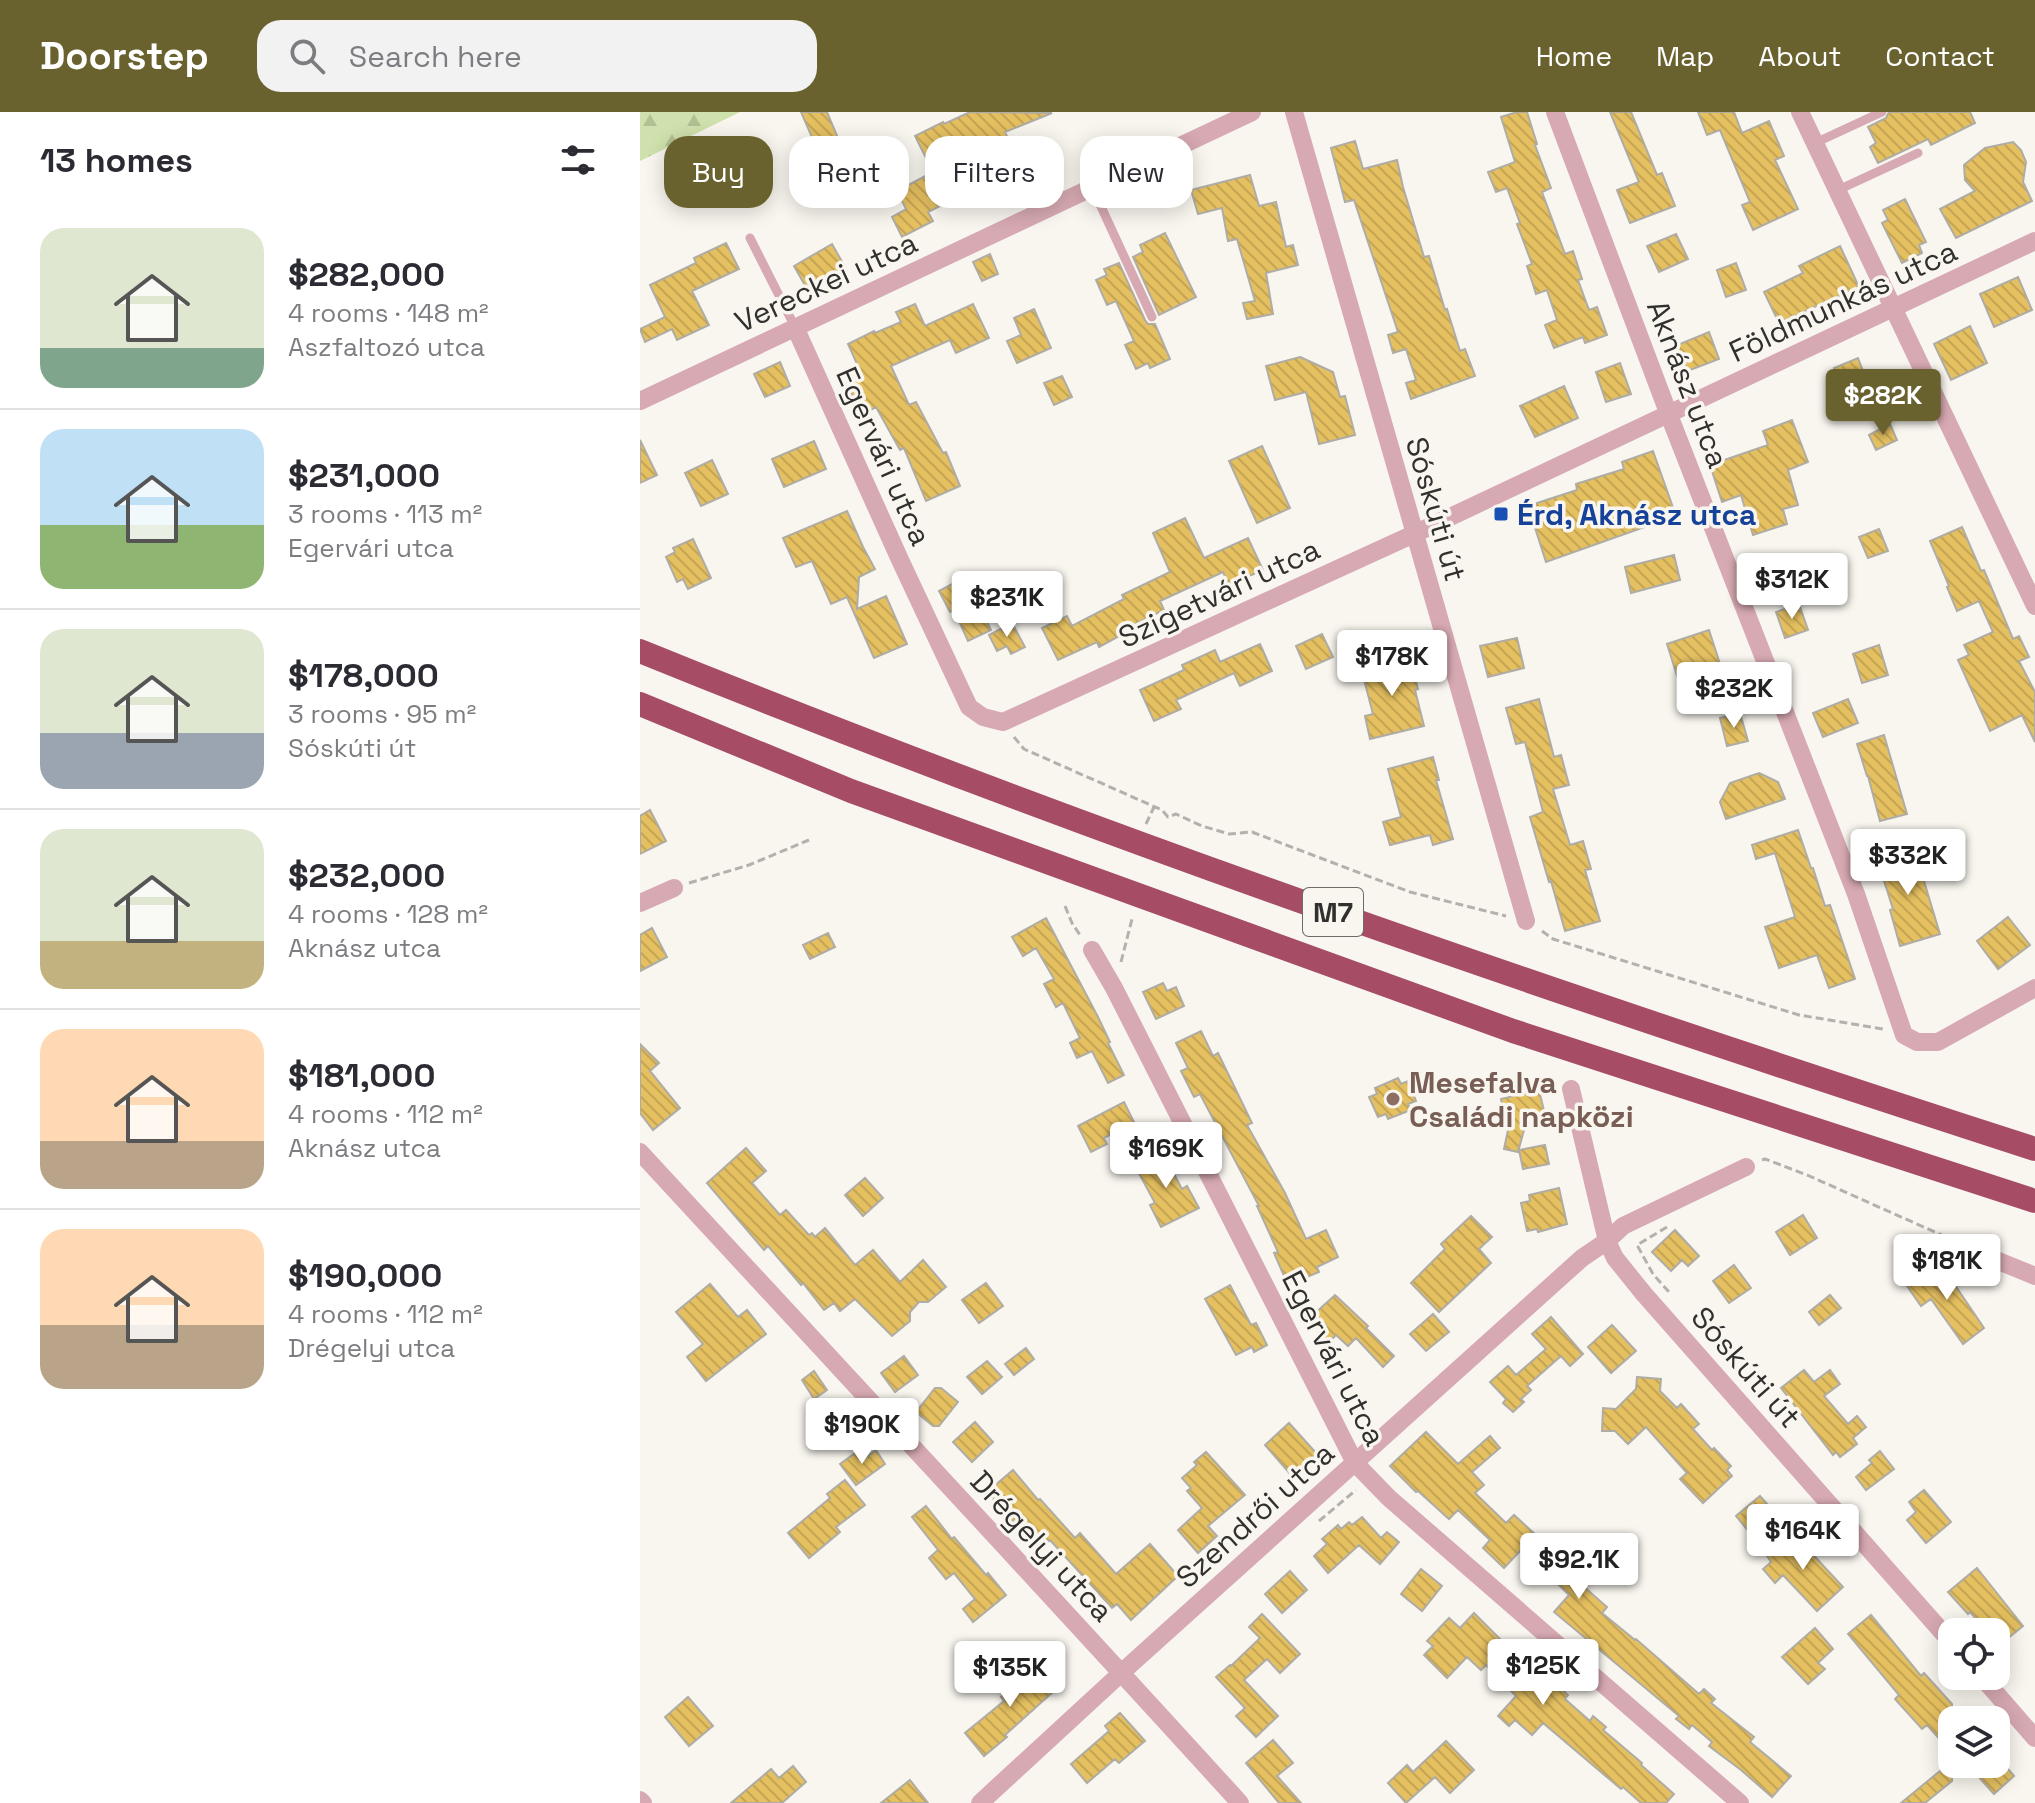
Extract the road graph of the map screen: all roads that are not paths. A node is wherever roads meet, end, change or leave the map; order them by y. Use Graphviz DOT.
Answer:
graph roads {
  1 [pos="1252,112"];
  2 [pos="1294,112"];
  3 [pos="1555,112"];
  4 [pos="1800,112"];
  5 [pos="1882,112"];
  6 [pos="1193,140"];
  7 [pos="1815,143"];
  8 [pos="1918,153"];
  9 [pos="1838,190"];
  10 [pos="1080,193"];
  11 [pos="1102,208"];
  12 [pos="750,238"];
  13 [pos="2035,241"];
  14 [pos="1894,307"];
  15 [pos="1152,317"];
  16 [pos="795,327"];
  17 [pos="640,401"];
  18 [pos="1669,415"];
  19 [pos="1414,534"];
  20 [pos="2035,606"];
  21 [pos="640,651"];
  22 [pos="640,704"];
  23 [pos="1003,722"];
  24 [pos="674,888"];
  25 [pos="640,903"];
  26 [pos="1526,921"];
  27 [pos="1092,950"];
  28 [pos="2035,988"];
  29 [pos="1571,1089"];
  30 [pos="2035,1149"];
  31 [pos="640,1152"];
  32 [pos="1746,1167"];
  33 [pos="2035,1201"];
  34 [pos="1607,1241"];
  35 [pos="1996,1260"];
  36 [pos="2035,1276"];
  37 [pos="1355,1463"];
  38 [pos="1938,1627"];
  39 [pos="1122,1672"];
  40 [pos="1993,1690"];
  41 [pos="2035,1738"];
  42 [pos="980,1803"];
  43 [pos="1240,1803"];
  44 [pos="1740,1803"];
  1 -- 6 [label="street, Vereckei utca"];
  2 -- 19 [label="street, Sóskúti út"];
  3 -- 18 [label="street, Aknász utca"];
  4 -- 7 [label="street"];
  5 -- 7 [label="lane"];
  7 -- 9 [label="street"];
  8 -- 9 [label="lane"];
  9 -- 14 [label="street"];
  10 -- 16 [label="street, Vereckei utca"];
  11 -- 15 [label="lane"];
  12 -- 16 [label="lane, Egervári utca"];
  13 -- 14 [label="street, Földmunkás utca"];
  14 -- 18 [label="street, Földmunkás utca"];
  14 -- 20 [label="street"];
  16 -- 17 [label="street, Vereckei utca"];
  16 -- 23 [label="street, Egervári utca"];
  18 -- 19 [label="street, Földmunkás utca"];
  18 -- 28 [label="street, Aknász utca"];
  19 -- 23 [label="street, Szigetvári utca"];
  19 -- 26 [label="street, Sóskúti út"];
  21 -- 30 [label="highway, M7"];
  22 -- 33 [label="highway, M7"];
  24 -- 25 [label="street"];
  27 -- 37 [label="street, Egervári utca"];
  29 -- 34 [label="street, Sóskúti út"];
  31 -- 39 [label="street, Drégelyi utca"];
  32 -- 34 [label="street, Szendrői utca"];
  34 -- 37 [label="street, Szendrői utca"];
  34 -- 38 [label="street, Sóskúti út"];
  35 -- 36 [label="street"];
  37 -- 39 [label="street, Szendrői utca"];
  37 -- 44 [label="street, Egervári utca"];
  39 -- 42 [label="street, Szendrői utca"];
  39 -- 43 [label="street, Drégelyi utca"];
  40 -- 41 [label="street"];
}
